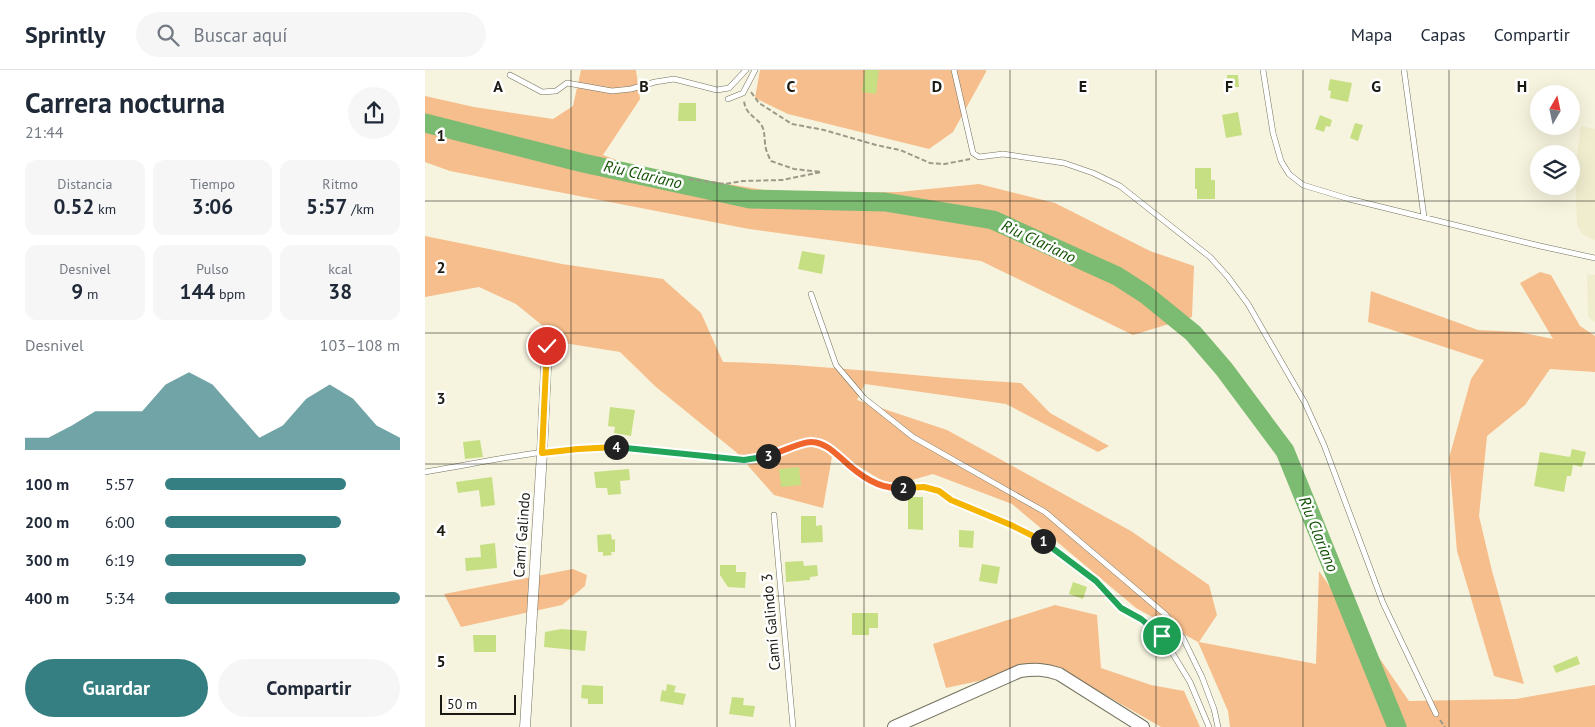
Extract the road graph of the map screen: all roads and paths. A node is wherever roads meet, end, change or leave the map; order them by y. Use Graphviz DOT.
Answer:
graph roads {
  1 [pos="746,70"];
  2 [pos="755,70"];
  3 [pos="954,70"];
  4 [pos="1263,70"];
  5 [pos="1404,70"];
  6 [pos="509,75"];
  7 [pos="747,86"];
  8 [pos="743,93"];
  9 [pos="728,99"];
  10 [pos="976,155"];
  11 [pos="689,179"];
  12 [pos="1423,217"];
  13 [pos="1595,258"];
  14 [pos="811,294"];
  15 [pos="547,346"];
  16 [pos="542,453"];
  17 [pos="425,472"];
  18 [pos="774,516"];
  19 [pos="1436,714"];
  20 [pos="525,727"];
  21 [pos="793,727"];
  22 [pos="894,727"];
  23 [pos="1143,727"];
  24 [pos="1209,727"];
  25 [pos="1218,727"];
  1 -- 6 [label="lane"];
  2 -- 7 [label="lane"];
  3 -- 10 [label="lane"];
  4 -- 12 [label="lane"];
  5 -- 12 [label="lane"];
  7 -- 8 [label="lane"];
  7 -- 10 [label="path"];
  8 -- 9 [label="lane"];
  8 -- 11 [label="path"];
  10 -- 19 [label="lane"];
  12 -- 13 [label="lane"];
  14 -- 25 [label="lane"];
  15 -- 16 [label="street, Camí Galindo"];
  16 -- 17 [label="lane"];
  16 -- 20 [label="street, Camí Galindo"];
  16 -- 24 [label="lane"];
  18 -- 21 [label="lane, Camí Galindo 3"];
  22 -- 23 [label="street"];
}
